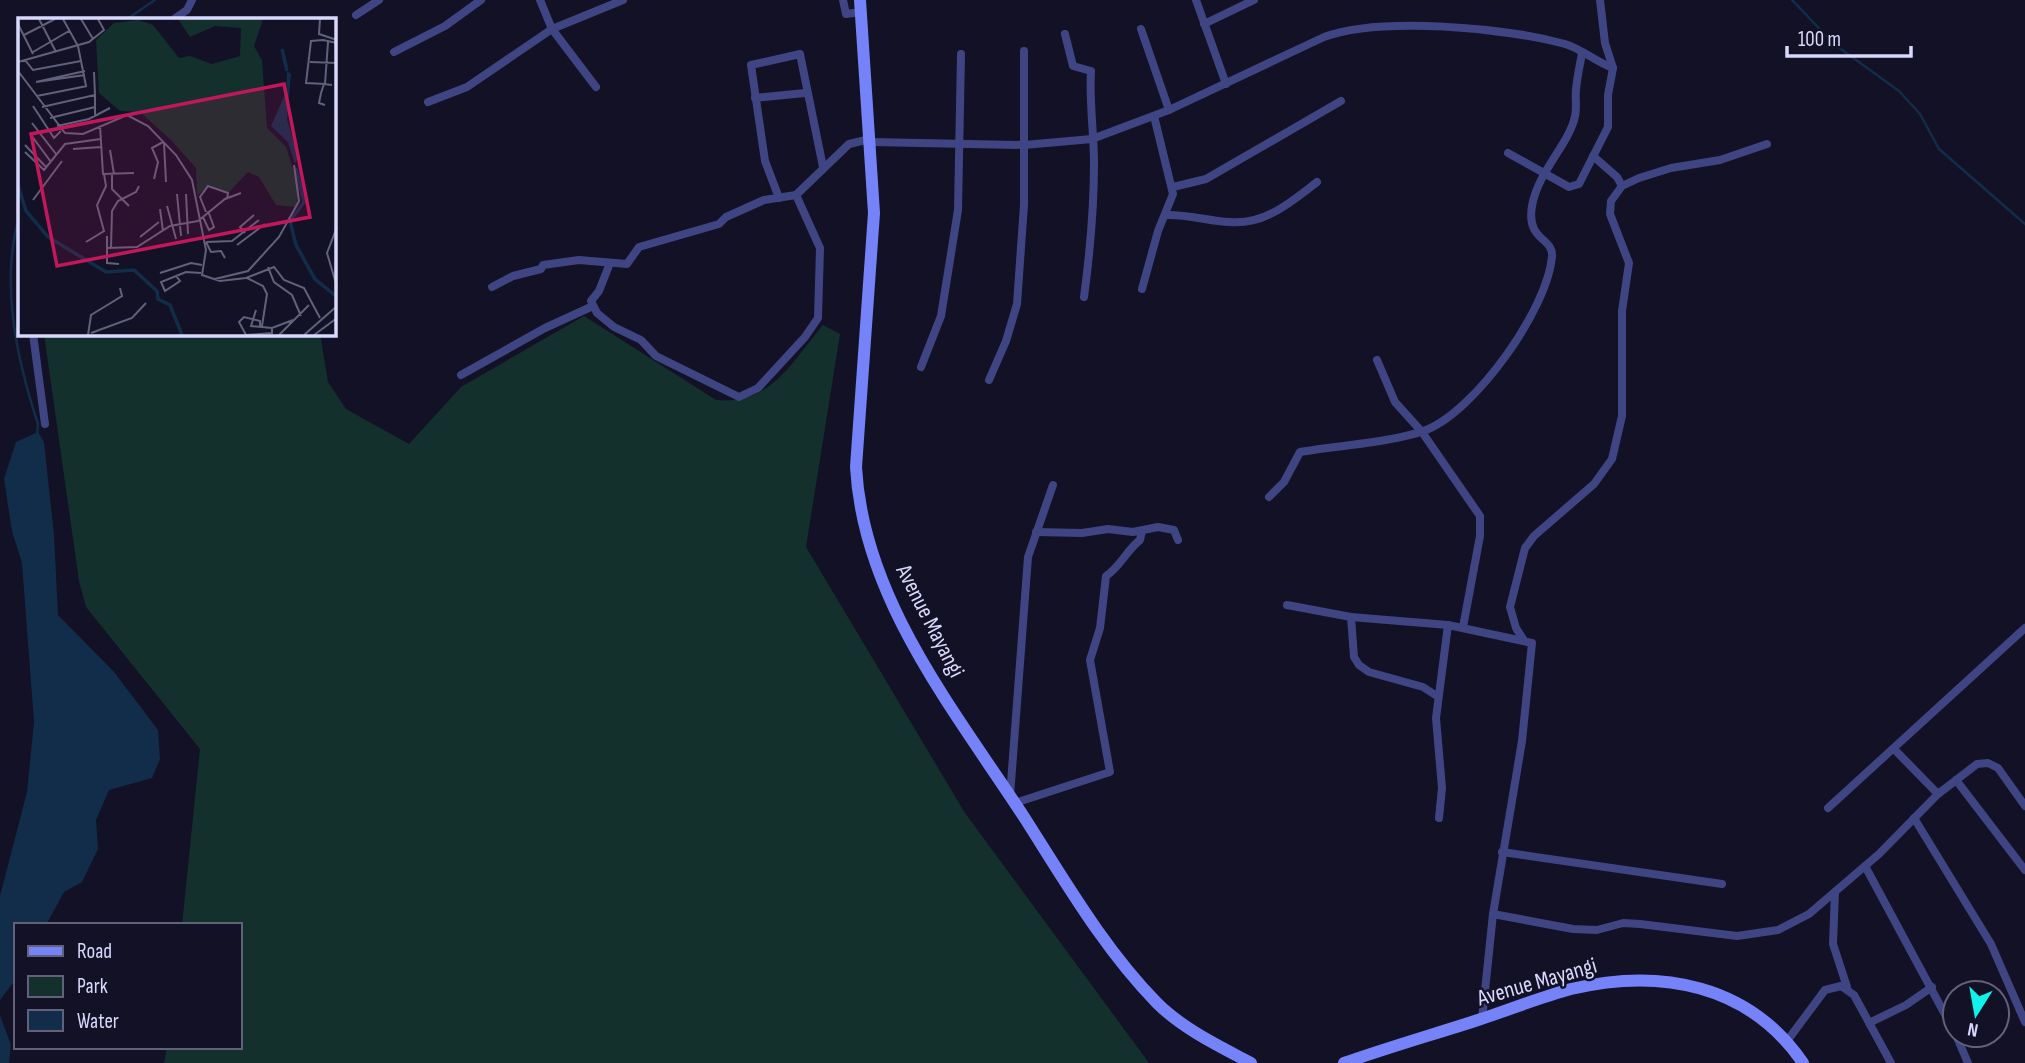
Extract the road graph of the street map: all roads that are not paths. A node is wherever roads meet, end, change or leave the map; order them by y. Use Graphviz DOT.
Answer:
graph roads {
  1 [pos="192,0"];
  2 [pos="379,0"];
  3 [pos="481,0"];
  4 [pos="540,0"];
  5 [pos="623,0"];
  6 [pos="844,0"];
  7 [pos="1196,0"];
  8 [pos="1254,0"];
  9 [pos="1600,0"];
  10 [pos="860,6"];
  11 [pos="356,15"];
  12 [pos="175,18"];
  13 [pos="1204,24"];
  14 [pos="552,29"];
  15 [pos="1141,29"];
  16 [pos="1065,34"];
  17 [pos="1024,51"];
  18 [pos="394,52"];
  19 [pos="1582,53"];
  20 [pos="961,54"];
  21 [pos="1613,68"];
  22 [pos="1226,84"];
  23 [pos="596,87"];
  24 [pos="805,93"];
  25 [pos="755,98"];
  26 [pos="1341,101"];
  27 [pos="428,102"];
  28 [pos="1168,110"];
  29 [pos="1154,116"];
  30 [pos="1092,139"];
  31 [pos="870,141"];
  32 [pos="957,142"];
  33 [pos="1767,144"];
  34 [pos="1024,145"];
  35 [pos="1508,153"];
  36 [pos="1594,156"];
  37 [pos="822,167"];
  38 [pos="1543,174"];
  39 [pos="1317,182"];
  40 [pos="1622,186"];
  41 [pos="1173,187"];
  42 [pos="796,195"];
  43 [pos="779,198"];
  44 [pos="1165,215"];
  45 [pos="610,263"];
  46 [pos="492,287"];
  47 [pos="1142,289"];
  48 [pos="1084,297"];
  49 [pos="593,306"];
  50 [pos="33,336"];
  51 [pos="1377,360"];
  52 [pos="921,367"];
  53 [pos="461,375"];
  54 [pos="989,380"];
  55 [pos="45,424"];
  56 [pos="1422,432"];
  57 [pos="1053,485"];
  58 [pos="1269,497"];
  59 [pos="1142,531"];
  60 [pos="1036,532"];
  61 [pos="1178,540"];
  62 [pos="1287,605"];
  63 [pos="1351,617"];
  64 [pos="1448,625"];
  65 [pos="1463,627"];
  66 [pos="2025,628"];
  67 [pos="1523,639"];
  68 [pos="1437,696"];
  69 [pos="1894,748"];
  70 [pos="1956,780"];
  71 [pos="1938,794"];
  72 [pos="1013,800"];
  73 [pos="2025,806"];
  74 [pos="1828,808"];
  75 [pos="1913,817"];
  76 [pos="1439,818"];
  77 [pos="1502,852"];
  78 [pos="1865,866"];
  79 [pos="2025,870"];
  80 [pos="1722,884"];
  81 [pos="1835,892"];
  82 [pos="1493,914"];
  83 [pos="1847,987"];
  84 [pos="1932,987"];
  85 [pos="1941,1005"];
  86 [pos="1482,1019"];
  87 [pos="2025,1022"];
  88 [pos="1869,1023"];
  89 [pos="1787,1041"];
  90 [pos="1251,1063"];
  91 [pos="1344,1063"];
  92 [pos="1803,1063"];
  93 [pos="1891,1063"];
  1 -- 12 [label="street"];
  2 -- 11 [label="street"];
  3 -- 18 [label="street"];
  4 -- 14 [label="street"];
  5 -- 14 [label="street"];
  6 -- 10 [label="street"];
  7 -- 13 [label="street"];
  8 -- 13 [label="street"];
  9 -- 21 [label="street"];
  10 -- 31 [label="street, Avenue Mayangi"];
  13 -- 22 [label="street"];
  14 -- 23 [label="street"];
  14 -- 27 [label="street"];
  15 -- 28 [label="street"];
  16 -- 30 [label="street"];
  17 -- 34 [label="street"];
  19 -- 21 [label="street"];
  19 -- 22 [label="street"];
  19 -- 38 [label="street"];
  20 -- 32 [label="street"];
  21 -- 36 [label="street"];
  22 -- 28 [label="street"];
  24 -- 25 [label="street"];
  24 -- 25 [label="street"];
  24 -- 37 [label="street"];
  25 -- 43 [label="street"];
  26 -- 41 [label="street"];
  28 -- 29 [label="street"];
  29 -- 30 [label="street"];
  29 -- 41 [label="street"];
  30 -- 34 [label="street"];
  30 -- 48 [label="street"];
  31 -- 32 [label="street"];
  31 -- 37 [label="street"];
  31 -- 72 [label="street, Avenue Mayangi"];
  32 -- 34 [label="street"];
  32 -- 52 [label="street"];
  33 -- 40 [label="street"];
  34 -- 54 [label="street"];
  35 -- 38 [label="street"];
  36 -- 38 [label="street"];
  36 -- 40 [label="street"];
  37 -- 42 [label="street"];
  38 -- 56 [label="street"];
  39 -- 44 [label="street"];
  40 -- 67 [label="street"];
  41 -- 44 [label="street"];
  42 -- 43 [label="street"];
  42 -- 49 [label="street"];
  43 -- 45 [label="street"];
  44 -- 47 [label="street"];
  45 -- 46 [label="street"];
  45 -- 49 [label="street"];
  49 -- 53 [label="street"];
  50 -- 55 [label="street"];
  51 -- 56 [label="street"];
  56 -- 58 [label="street"];
  56 -- 65 [label="street"];
  57 -- 60 [label="street"];
  59 -- 60 [label="street"];
  59 -- 61 [label="street"];
  59 -- 72 [label="street"];
  60 -- 72 [label="street"];
  62 -- 63 [label="street"];
  63 -- 64 [label="street"];
  63 -- 68 [label="street"];
  64 -- 65 [label="street"];
  64 -- 68 [label="street"];
  65 -- 67 [label="street"];
  66 -- 69 [label="street"];
  67 -- 77 [label="street"];
  68 -- 76 [label="street"];
  69 -- 71 [label="street"];
  69 -- 74 [label="street"];
  70 -- 71 [label="street"];
  70 -- 73 [label="street"];
  70 -- 79 [label="street"];
  71 -- 75 [label="street"];
  72 -- 90 [label="street, Avenue Mayangi"];
  75 -- 78 [label="street"];
  75 -- 87 [label="street"];
  77 -- 80 [label="street"];
  77 -- 82 [label="street"];
  78 -- 81 [label="street"];
  78 -- 84 [label="street"];
  81 -- 82 [label="street"];
  81 -- 83 [label="street"];
  82 -- 86 [label="street"];
  83 -- 88 [label="street"];
  83 -- 89 [label="street"];
  84 -- 85 [label="street"];
  84 -- 88 [label="street"];
  86 -- 89 [label="street, Avenue Mayangi"];
  86 -- 91 [label="street, Avenue Mayangi"];
  88 -- 93 [label="street"];
  89 -- 92 [label="street, Avenue Mayangi"];
}
